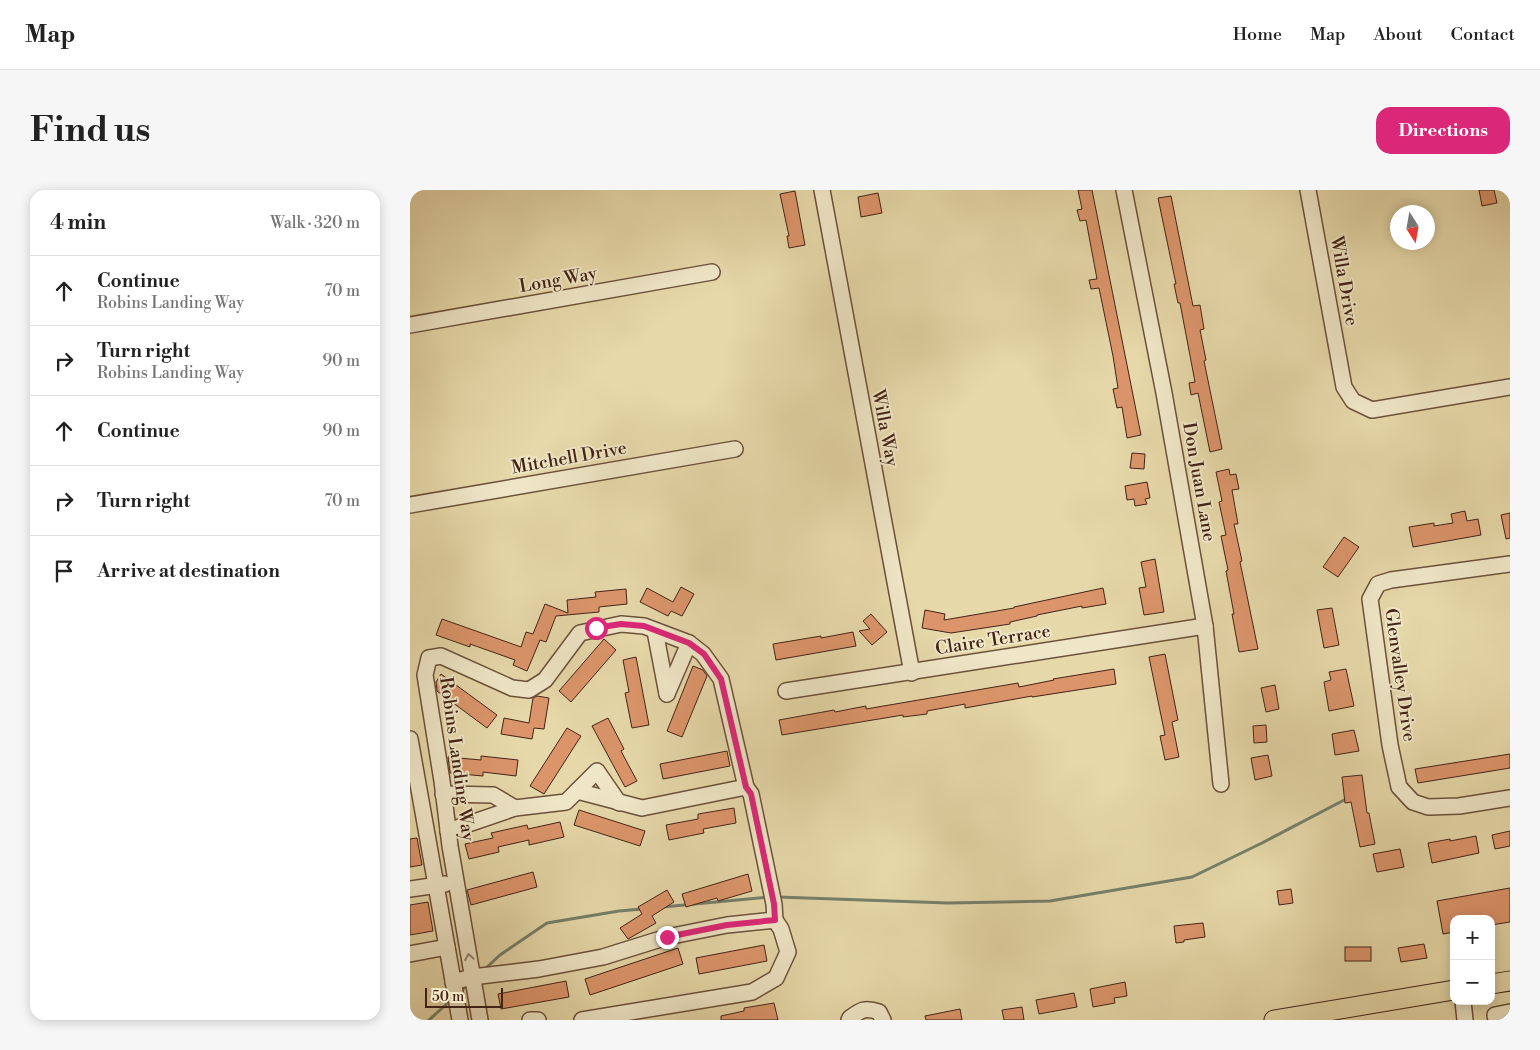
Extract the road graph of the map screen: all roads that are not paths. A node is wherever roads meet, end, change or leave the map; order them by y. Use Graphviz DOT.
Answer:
graph roads {
  1 [pos="822,190"];
  2 [pos="1124,190"];
  3 [pos="1308,190"];
  4 [pos="712,272"];
  5 [pos="410,324"];
  6 [pos="1510,387"];
  7 [pos="735,449"];
  8 [pos="410,505"];
  9 [pos="1510,564"];
  10 [pos="1205,626"];
  11 [pos="655,631"];
  12 [pos="689,643"];
  13 [pos="912,673"];
  14 [pos="786,691"];
  15 [pos="410,739"];
  16 [pos="411,755"];
  17 [pos="1220,784"];
  18 [pos="746,787"];
  19 [pos="577,791"];
  20 [pos="444,794"];
  21 [pos="1510,798"];
  22 [pos="619,803"];
  23 [pos="515,808"];
  24 [pos="417,820"];
  25 [pos="449,839"];
  26 [pos="430,849"];
  27 [pos="456,883"];
  28 [pos="436,884"];
  29 [pos="410,889"];
  30 [pos="775,920"];
  31 [pos="464,928"];
  32 [pos="446,939"];
  33 [pos="410,954"];
  34 [pos="472,977"];
  35 [pos="1510,981"];
  36 [pos="453,982"];
  37 [pos="1495,983"];
  38 [pos="1450,991"];
  39 [pos="1463,1005"];
  40 [pos="1510,1012"];
  41 [pos="460,1020"];
  42 [pos="480,1020"];
  43 [pos="530,1020"];
  44 [pos="538,1020"];
  45 [pos="582,1020"];
  46 [pos="849,1020"];
  47 [pos="883,1020"];
  48 [pos="1274,1020"];
  49 [pos="1465,1020"];
  50 [pos="1496,1020"];
  1 -- 13 [label="street, Willa Way"];
  2 -- 10 [label="street, Don Juan Lane"];
  3 -- 6 [label="street, Willa Drive"];
  4 -- 5 [label="street, Long Way"];
  7 -- 8 [label="street, Mitchell Drive"];
  9 -- 21 [label="street, Glenvalley Drive"];
  10 -- 13 [label="street, Claire Terrace"];
  10 -- 17 [label="street, Don Juan Lane"];
  11 -- 12 [label="street, Robins Landing Way"];
  11 -- 12 [label="street"];
  11 -- 20 [label="street, Robins Landing Way"];
  12 -- 18 [label="street, Robins Landing Way"];
  13 -- 14 [label="street, Claire Terrace"];
  15 -- 16 [label="street"];
  16 -- 24 [label="street"];
  18 -- 22 [label="street"];
  18 -- 30 [label="street, Robins Landing Way"];
  19 -- 22 [label="street"];
  19 -- 22 [label="street"];
  19 -- 23 [label="street"];
  20 -- 23 [label="street"];
  20 -- 25 [label="street, Robins Landing Way"];
  23 -- 25 [label="street"];
  24 -- 26 [label="street"];
  25 -- 26 [label="street"];
  25 -- 27 [label="street, Robins Landing Way"];
  26 -- 28 [label="street"];
  27 -- 28 [label="street"];
  27 -- 31 [label="street, Robins Landing Way"];
  28 -- 29 [label="street"];
  28 -- 32 [label="street"];
  30 -- 34 [label="street"];
  30 -- 45 [label="street, Robins Landing Way"];
  31 -- 32 [label="street"];
  34 -- 31 [label="street, Robins Landing Way, one-way"];
  32 -- 33 [label="street"];
  32 -- 36 [label="street"];
  34 -- 36 [label="street"];
  34 -- 42 [label="street, Robins Landing Way"];
  35 -- 37 [label="main road"];
  36 -- 41 [label="street"];
  38 -- 48 [label="main road"];
  39 -- 49 [label="street"];
  40 -- 50 [label="street"];
  43 -- 44 [label="street"];
  46 -- 47 [label="street"];
}
